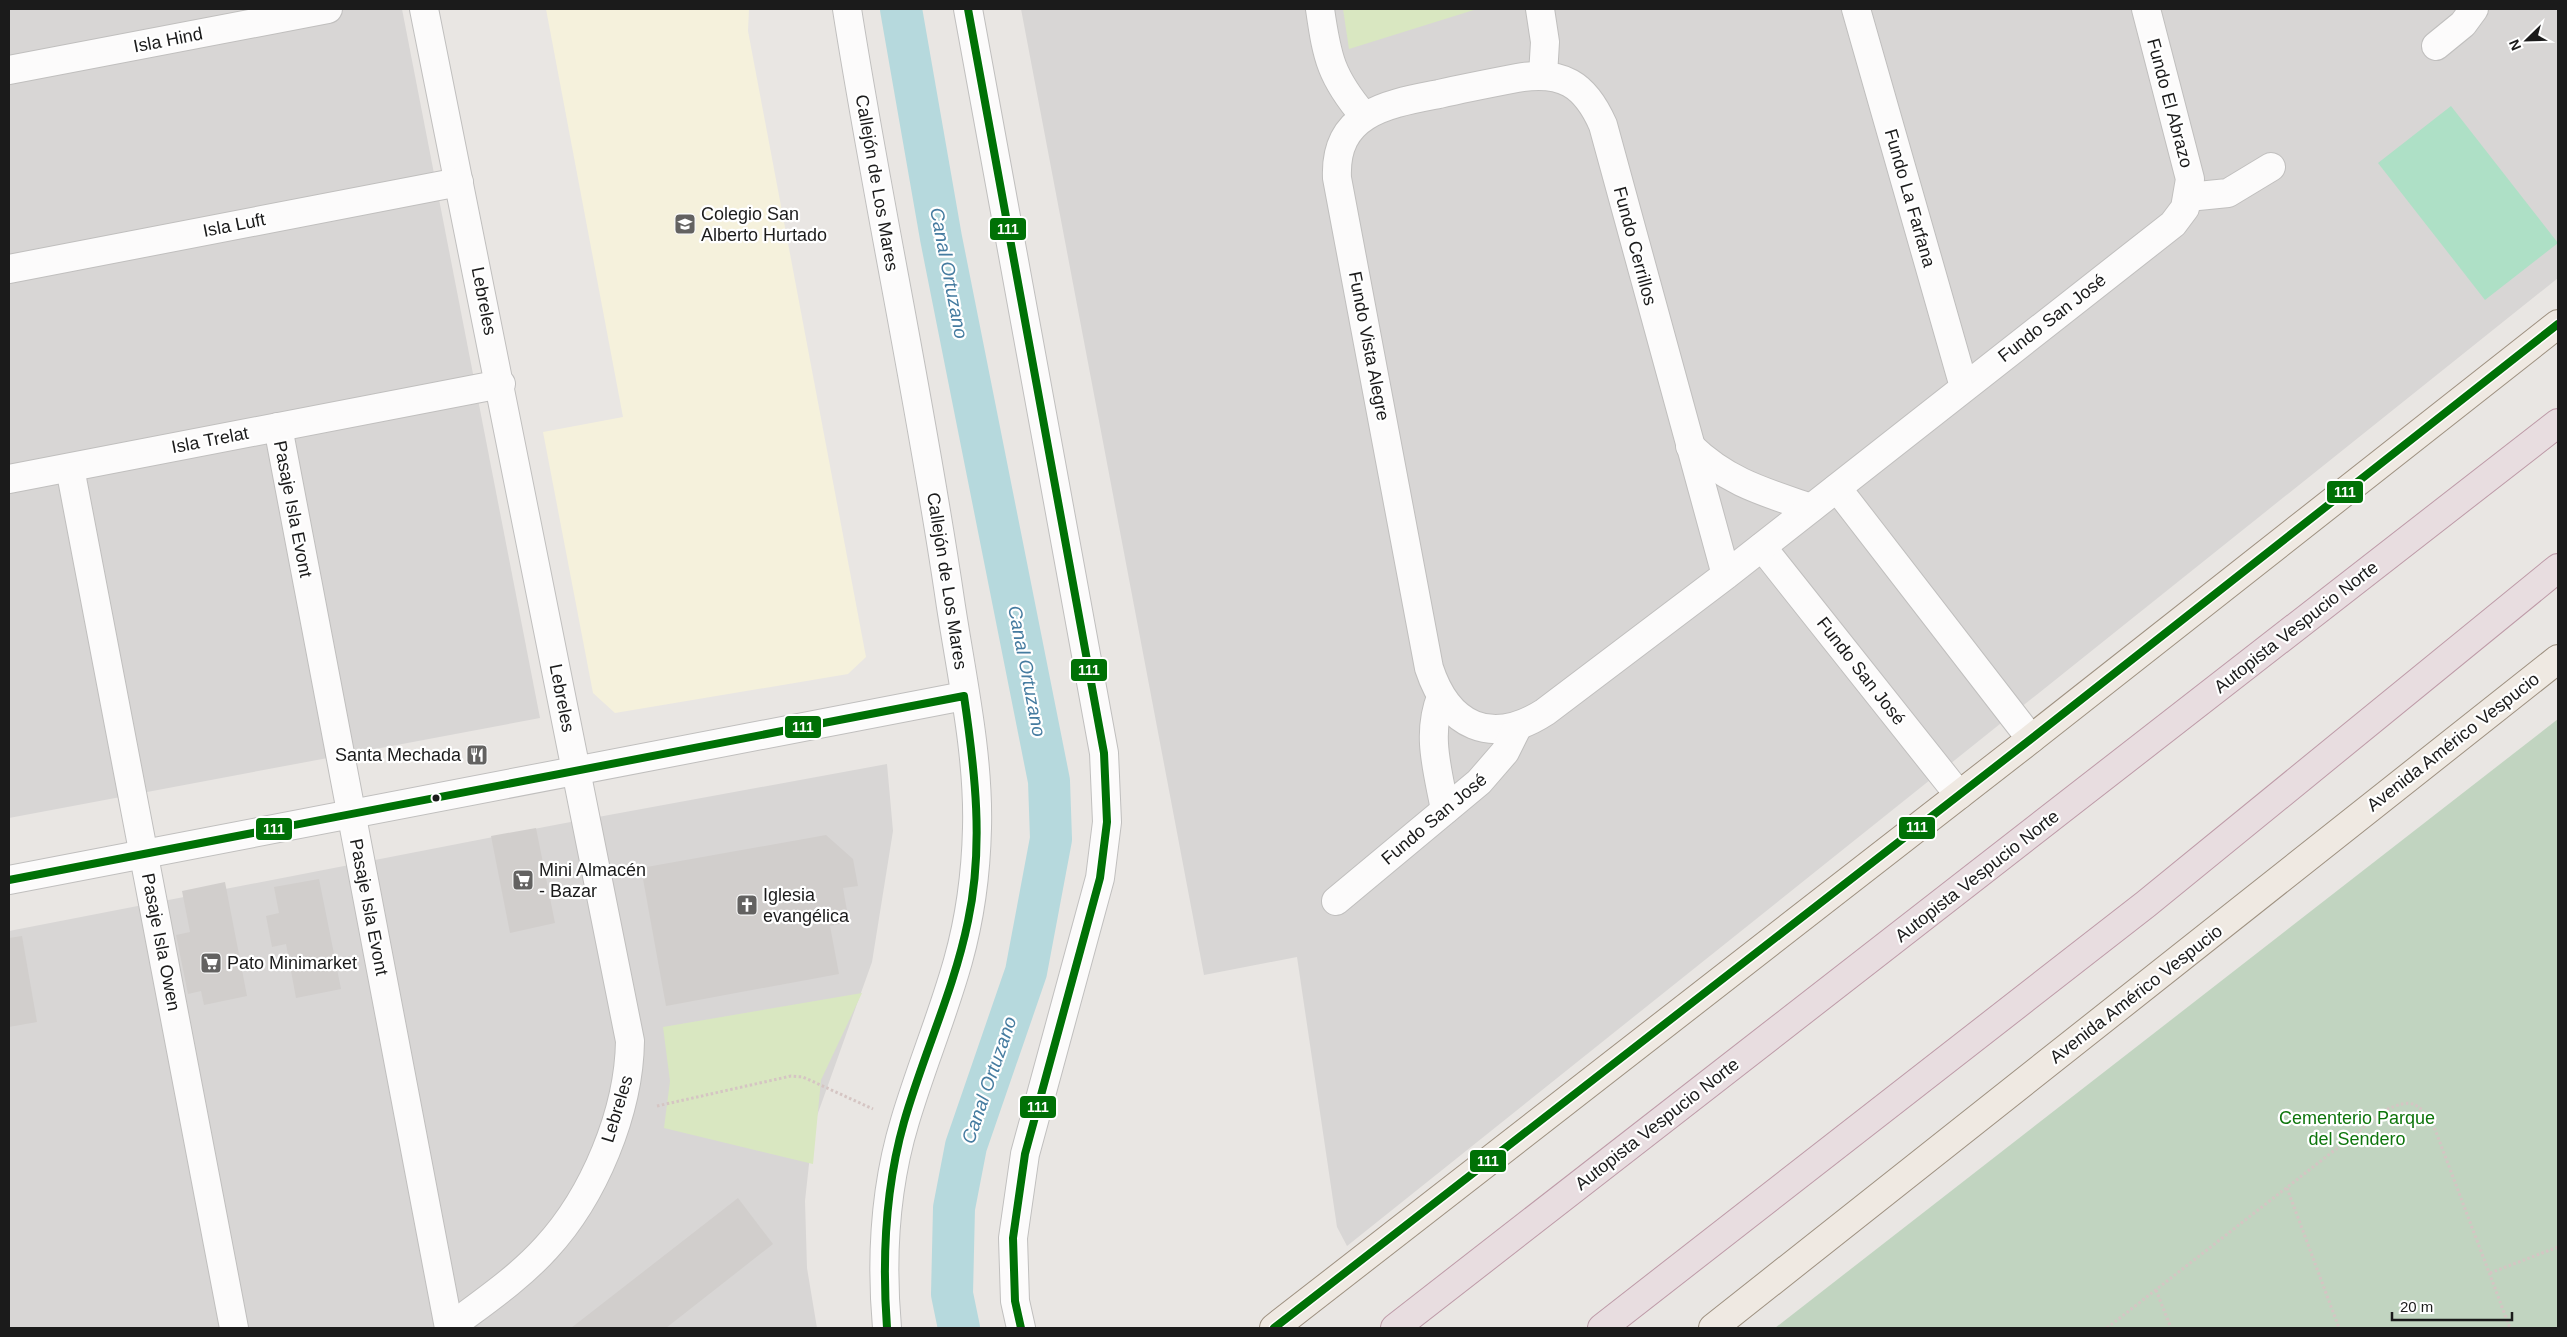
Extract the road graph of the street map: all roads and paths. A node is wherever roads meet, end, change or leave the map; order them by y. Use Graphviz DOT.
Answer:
graph roads {
  1 [pos="328,9"];
  2 [pos="424,9"];
  3 [pos="847,9"];
  4 [pos="968,9"];
  5 [pos="1320,9"];
  6 [pos="1540,9"];
  7 [pos="1856,9"];
  8 [pos="2146,9"];
  9 [pos="2474,9"];
  10 [pos="2436,46"];
  11 [pos="9,70"];
  12 [pos="1543,75"];
  13 [pos="1364,116"];
  14 [pos="2271,167"];
  15 [pos="460,182"];
  16 [pos="2188,197"];
  17 [pos="9,269"];
  18 [pos="2558,324"];
  19 [pos="500,384"];
  20 [pos="1964,387"];
  21 [pos="2558,423"];
  22 [pos="278,427"];
  23 [pos="1690,446"];
  24 [pos="70,468"];
  25 [pos="9,479"];
  26 [pos="1836,488"];
  27 [pos="1811,508"];
  28 [pos="1762,547"];
  29 [pos="2558,568"];
  30 [pos="1726,575"];
  31 [pos="2558,659"];
  32 [pos="964,696"];
  33 [pos="1441,697"];
  34 [pos="1518,726"];
  35 [pos="1477,727"];
  36 [pos="2031,739"];
  37 [pos="576,769"];
  38 [pos="1959,795"];
  39 [pos="1445,810"];
  40 [pos="351,813"];
  41 [pos="144,854"];
  42 [pos="9,880"];
  43 [pos="1336,901"];
  44 [pos="618,1115"];
  45 [pos="904,1123"];
  46 [pos="2287,1188"];
  47 [pos="2558,1247"];
  48 [pos="2490,1273"];
  49 [pos="2156,1290"];
  50 [pos="234,1328"];
  51 [pos="449,1328"];
  52 [pos="887,1328"];
  53 [pos="1021,1328"];
  54 [pos="1274,1328"];
  55 [pos="1395,1328"];
  56 [pos="1602,1328"];
  57 [pos="1713,1328"];
  58 [pos="2107,1328"];
  59 [pos="2171,1328"];
  60 [pos="2340,1328"];
  61 [pos="2510,1328"];
  1 -- 11 [label="street, Isla Hind"];
  2 -- 15 [label="street, Lebreles"];
  3 -- 32 [label="street, Callejón de Los Mares"];
  4 -- 53 [label="street"];
  5 -- 13 [label="street"];
  6 -- 12 [label="street"];
  7 -- 20 [label="street, Fundo La Farfana"];
  8 -- 16 [label="street, Fundo El Abrazo"];
  9 -- 10 [label="street"];
  12 -- 13 [label="street, Fundo Cerrillos"];
  12 -- 23 [label="street, Fundo Cerrillos"];
  13 -- 33 [label="street, Fundo Vista Alegre"];
  14 -- 16 [label="street"];
  15 -- 17 [label="street, Isla Luft"];
  15 -- 19 [label="street, Lebreles"];
  16 -- 20 [label="street, Fundo San José"];
  18 -- 36 [label="main road"];
  19 -- 22 [label="street, Isla Trelat"];
  19 -- 37 [label="street, Lebreles"];
  20 -- 26 [label="street, Fundo San José"];
  21 -- 55 [label="highway, Autopista Vespucio Norte"];
  22 -- 24 [label="street, Isla Trelat"];
  22 -- 40 [label="street, Pasaje Isla Evont"];
  23 -- 27 [label="street"];
  23 -- 30 [label="street, Fundo Cerrillos"];
  24 -- 25 [label="street, Isla Trelat"];
  24 -- 41 [label="street, Pasaje Isla Owen"];
  26 -- 27 [label="street, Fundo San José"];
  26 -- 36 [label="street"];
  27 -- 28 [label="street, Fundo San José"];
  28 -- 30 [label="street, Fundo San José"];
  28 -- 38 [label="street, Fundo San José"];
  29 -- 56 [label="highway"];
  30 -- 34 [label="street, Fundo San José"];
  31 -- 57 [label="main road, Avenida Américo Vespucio"];
  32 -- 37 [label="street"];
  32 -- 45 [label="street, Callejón de Los Mares"];
  33 -- 35 [label="street, Fundo Vista Alegre"];
  33 -- 39 [label="street"];
  34 -- 35 [label="street, Fundo San José"];
  34 -- 39 [label="street, Fundo San José"];
  36 -- 38 [label="main road"];
  37 -- 40 [label="street"];
  37 -- 44 [label="street, Lebreles"];
  38 -- 54 [label="main road"];
  39 -- 43 [label="street, Fundo San José"];
  40 -- 41 [label="street"];
  40 -- 51 [label="street, Pasaje Isla Evont"];
  41 -- 42 [label="street"];
  41 -- 50 [label="street, Pasaje Isla Owen"];
  44 -- 45 [label="path"];
  44 -- 51 [label="street, Lebreles"];
  45 -- 52 [label="street, Callejón de Los Mares"];
  46 -- 48 [label="path"];
  46 -- 49 [label="path"];
  46 -- 60 [label="path"];
  47 -- 48 [label="path"];
  48 -- 61 [label="path"];
  49 -- 58 [label="path"];
  49 -- 59 [label="path"];
}
